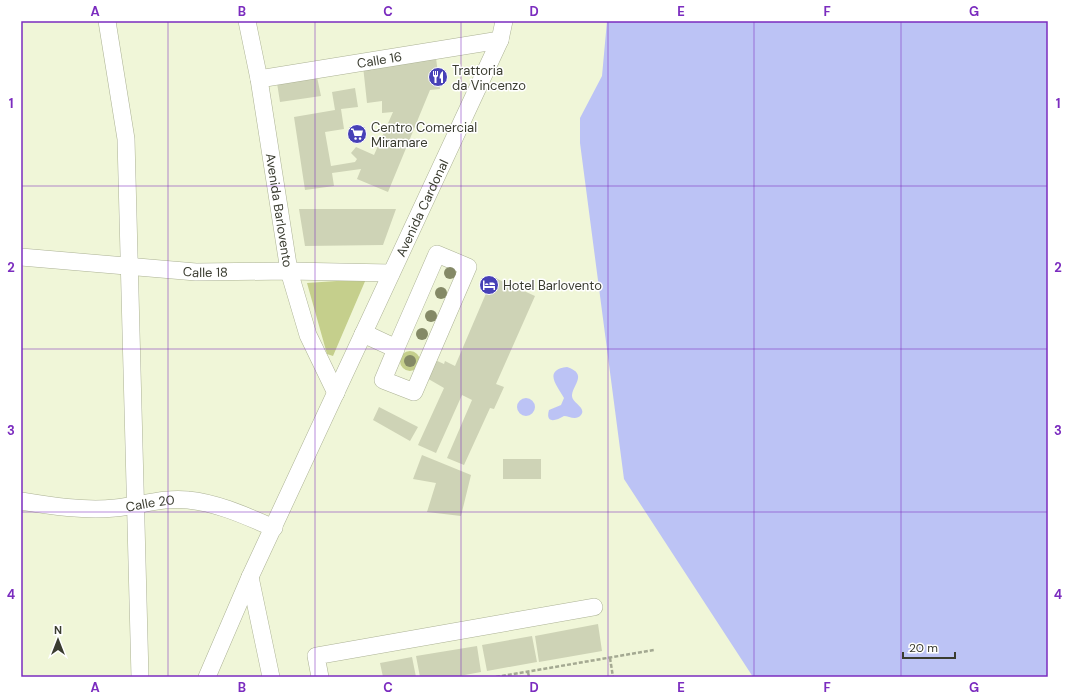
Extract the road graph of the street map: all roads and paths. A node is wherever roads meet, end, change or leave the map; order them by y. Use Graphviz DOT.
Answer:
graph roads {
  1 [pos="107,21"];
  2 [pos="247,21"];
  3 [pos="504,21"];
  4 [pos="500,40"];
  5 [pos="259,79"];
  6 [pos="21,257"];
  7 [pos="128,266"];
  8 [pos="289,271"];
  9 [pos="391,273"];
  10 [pos="363,334"];
  11 [pos="336,393"];
  12 [pos="21,501"];
  13 [pos="135,505"];
  14 [pos="274,528"];
  15 [pos="250,577"];
  16 [pos="594,607"];
  17 [pos="654,650"];
  18 [pos="610,658"];
  19 [pos="528,672"];
  20 [pos="140,677"];
  21 [pos="206,677"];
  22 [pos="271,677"];
  23 [pos="320,677"];
  24 [pos="496,677"];
  25 [pos="529,677"];
  26 [pos="613,677"];
  1 -- 7 [label="street"];
  2 -- 5 [label="street, Avenida Barlovento"];
  3 -- 4 [label="street, Avenida Cardonal"];
  4 -- 5 [label="street, Calle 16"];
  4 -- 9 [label="street, Avenida Cardonal"];
  5 -- 8 [label="street, Avenida Barlovento"];
  6 -- 7 [label="street, Calle 18"];
  7 -- 8 [label="street, Calle 18"];
  7 -- 13 [label="street"];
  8 -- 9 [label="street, Calle 18"];
  8 -- 11 [label="street, Avenida Barlovento"];
  9 -- 10 [label="street, Avenida Cardonal"];
  10 -- 10 [label="street"];
  10 -- 11 [label="street, Avenida Cardonal"];
  11 -- 14 [label="street, Avenida Cardonal"];
  12 -- 13 [label="street, Calle 20"];
  13 -- 14 [label="street, Calle 20"];
  13 -- 20 [label="street"];
  14 -- 15 [label="street, Avenida Cardonal"];
  15 -- 21 [label="street, Avenida Cardonal"];
  15 -- 22 [label="street"];
  16 -- 23 [label="street"];
  17 -- 18 [label="path"];
  18 -- 19 [label="path"];
  18 -- 26 [label="path"];
  19 -- 24 [label="path"];
  19 -- 25 [label="path"];
}
